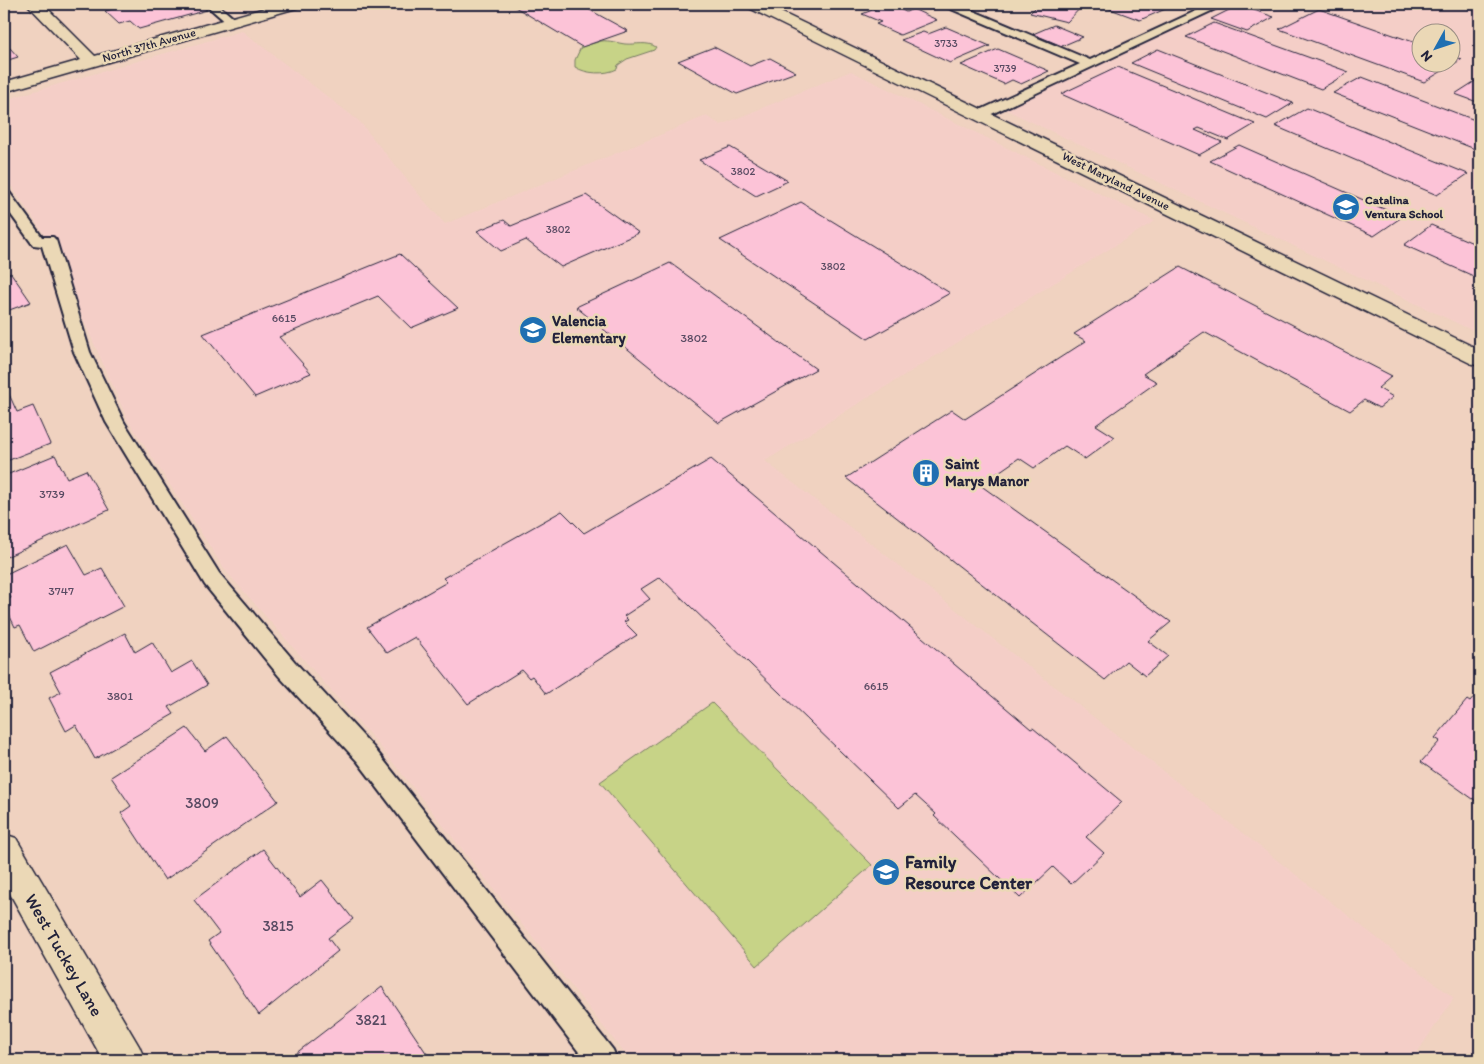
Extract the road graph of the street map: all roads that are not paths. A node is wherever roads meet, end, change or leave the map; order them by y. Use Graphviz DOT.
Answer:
graph roads {
  1 [pos="35,4"];
  2 [pos="210,4"];
  3 [pos="295,4"];
  4 [pos="752,4"];
  5 [pos="948,4"];
  6 [pos="1220,4"];
  7 [pos="232,22"];
  8 [pos="92,62"];
  9 [pos="1090,64"];
  10 [pos="4,87"];
  11 [pos="981,115"];
  12 [pos="4,195"];
  13 [pos="1480,359"];
  14 [pos="4,850"];
  15 [pos="125,1060"];
  16 [pos="603,1060"];
  1 -- 8 [label="street"];
  2 -- 7 [label="lane"];
  3 -- 7 [label="street, North 37th Avenue"];
  4 -- 11 [label="street, West Maryland Avenue"];
  5 -- 9 [label="lane"];
  6 -- 9 [label="lane"];
  7 -- 8 [label="street, North 37th Avenue"];
  8 -- 10 [label="street, North 37th Avenue"];
  9 -- 11 [label="lane"];
  11 -- 13 [label="street, West Maryland Avenue"];
  12 -- 16 [label="lane"];
  14 -- 15 [label="street, West Tuckey Lane"];
}
